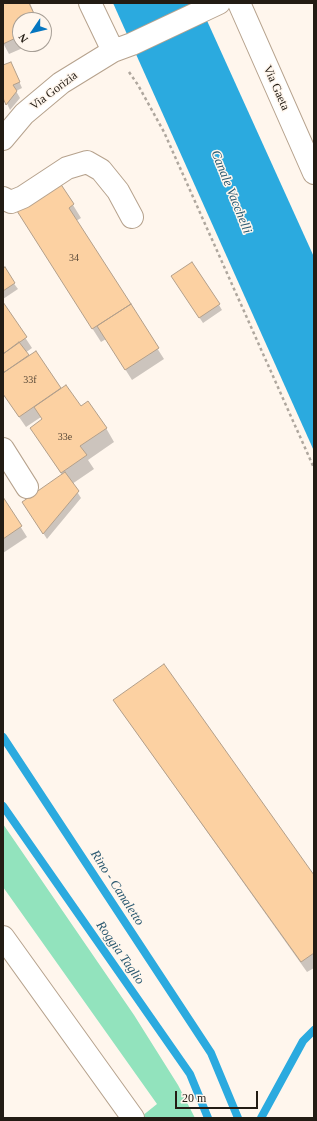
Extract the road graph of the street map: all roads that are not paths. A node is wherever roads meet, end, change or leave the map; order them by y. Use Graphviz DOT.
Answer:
graph roads {
  1 [pos="90,3"];
  2 [pos="239,3"];
  3 [pos="211,7"];
  4 [pos="122,47"];
  5 [pos="3,139"];
  6 [pos="314,173"];
  7 [pos="3,198"];
  8 [pos="132,217"];
  9 [pos="3,449"];
  10 [pos="27,487"];
  11 [pos="3,937"];
  12 [pos="133,1118"];
  1 -- 4 [label="street"];
  2 -- 6 [label="street, Via Gaeta"];
  3 -- 4 [label="street, Via Gorizia"];
  4 -- 5 [label="street, Via Gorizia"];
  7 -- 8 [label="street"];
  9 -- 10 [label="street"];
  11 -- 12 [label="street"];
}
